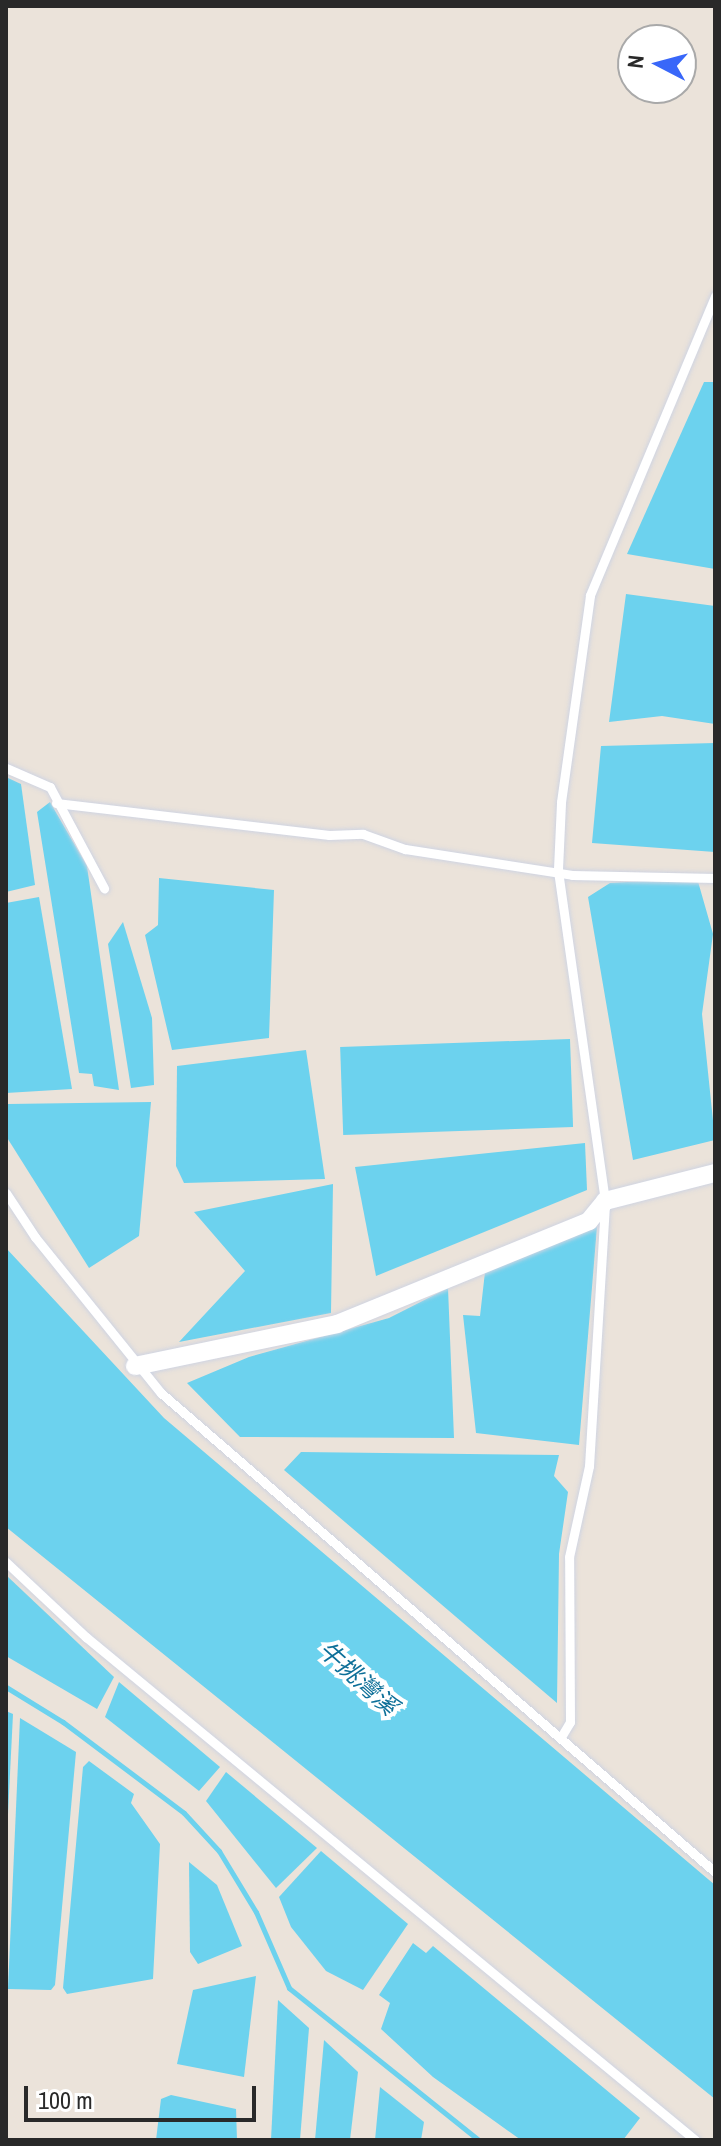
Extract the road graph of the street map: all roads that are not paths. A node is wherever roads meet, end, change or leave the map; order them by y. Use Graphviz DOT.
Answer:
graph roads {
  1 [pos="715,296"];
  2 [pos="6,768"];
  3 [pos="56,803"];
  4 [pos="558,869"];
  5 [pos="715,878"];
  6 [pos="104,888"];
  7 [pos="715,1173"];
  8 [pos="6,1193"];
  9 [pos="605,1201"];
  10 [pos="135,1366"];
  11 [pos="6,1562"];
  12 [pos="561,1737"];
  13 [pos="715,1872"];
  14 [pos="695,2140"];
  1 -- 4 [label="lane"];
  2 -- 3 [label="lane"];
  3 -- 4 [label="lane"];
  3 -- 6 [label="lane"];
  4 -- 5 [label="lane"];
  4 -- 9 [label="lane"];
  7 -- 9 [label="street"];
  8 -- 10 [label="lane"];
  9 -- 10 [label="street"];
  9 -- 12 [label="lane"];
  10 -- 12 [label="lane"];
  11 -- 14 [label="lane"];
  12 -- 13 [label="lane"];
}
